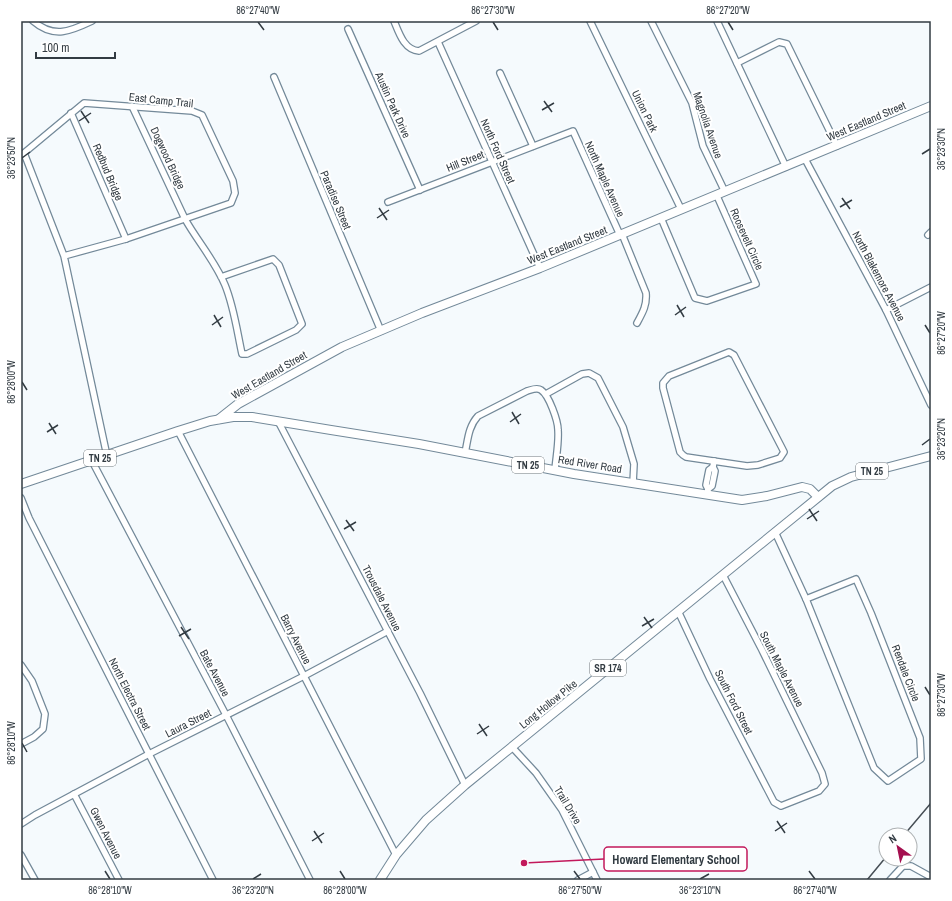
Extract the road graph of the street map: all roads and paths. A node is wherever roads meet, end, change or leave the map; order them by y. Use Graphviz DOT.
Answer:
graph roads {
  1 [pos="33,21"];
  2 [pos="92,21"];
  3 [pos="394,21"];
  4 [pos="476,21"];
  5 [pos="590,21"];
  6 [pos="651,21"];
  7 [pos="717,21"];
  8 [pos="348,29"];
  9 [pos="438,42"];
  10 [pos="737,63"];
  11 [pos="500,73"];
  12 [pos="274,77"];
  13 [pos="132,106"];
  14 [pos="931,106"];
  15 [pos="71,113"];
  16 [pos="573,131"];
  17 [pos="533,146"];
  18 [pos="837,146"];
  19 [pos="805,159"];
  20 [pos="492,161"];
  21 [pos="786,167"];
  22 [pos="420,190"];
  23 [pos="725,192"];
  24 [pos="717,196"];
  25 [pos="388,202"];
  26 [pos="681,209"];
  27 [pos="661,218"];
  28 [pos="185,219"];
  29 [pos="621,235"];
  30 [pos="126,239"];
  31 [pos="64,256"];
  32 [pos="540,268"];
  33 [pos="221,277"];
  34 [pos="931,287"];
  35 [pos="886,310"];
  36 [pos="637,323"];
  37 [pos="381,331"];
  38 [pos="546,394"];
  39 [pos="931,405"];
  40 [pos="234,416"];
  41 [pos="219,419"];
  42 [pos="278,421"];
  43 [pos="178,431"];
  44 [pos="465,453"];
  45 [pos="107,456"];
  46 [pos="931,456"];
  47 [pos="92,461"];
  48 [pos="713,464"];
  49 [pos="555,470"];
  50 [pos="633,482"];
  51 [pos="21,484"];
  52 [pos="708,492"];
  53 [pos="818,497"];
  54 [pos="21,498"];
  55 [pos="775,532"];
  56 [pos="723,575"];
  57 [pos="806,599"];
  58 [pos="678,611"];
  59 [pos="388,631"];
  60 [pos="21,665"];
  61 [pos="304,676"];
  62 [pos="226,715"];
  63 [pos="21,744"];
  64 [pos="512,747"];
  65 [pos="149,754"];
  66 [pos="464,785"];
  67 [pos="74,794"];
  68 [pos="774,802"];
  69 [pos="21,824"];
  70 [pos="21,855"];
  71 [pos="396,855"];
  72 [pos="593,872"];
  73 [pos="931,877"];
  74 [pos="35,880"];
  75 [pos="119,880"];
  76 [pos="213,880"];
  77 [pos="310,880"];
  78 [pos="380,880"];
  79 [pos="578,880"];
  80 [pos="597,880"];
  81 [pos="890,880"];
  1 -- 2 [label="street"];
  3 -- 9 [label="street"];
  4 -- 9 [label="street"];
  5 -- 26 [label="street, Union Park"];
  6 -- 23 [label="street, Magnolia Avenue"];
  7 -- 10 [label="street"];
  8 -- 22 [label="street, Austin Park Drive"];
  9 -- 20 [label="street, North Ford Street"];
  10 -- 18 [label="street"];
  10 -- 21 [label="street"];
  11 -- 17 [label="street"];
  12 -- 37 [label="street, Paradise Street"];
  13 -- 15 [label="street, East Camp Trail"];
  13 -- 28 [label="street, Dogwood Bridge"];
  13 -- 28 [label="street, East Camp Trail"];
  14 -- 18 [label="main road, West Eastland Street"];
  15 -- 30 [label="street, Redbud Bridge"];
  15 -- 31 [label="street, East Camp Trail"];
  16 -- 17 [label="street, Hill Street"];
  16 -- 29 [label="street, North Maple Avenue"];
  17 -- 20 [label="street, Hill Street"];
  18 -- 19 [label="main road, West Eastland Street"];
  19 -- 21 [label="main road, West Eastland Street"];
  19 -- 35 [label="street, North Blakemore Avenue"];
  20 -- 22 [label="street, Hill Street"];
  20 -- 32 [label="street, North Ford Street"];
  21 -- 23 [label="main road, West Eastland Street"];
  22 -- 25 [label="street, Hill Street"];
  23 -- 24 [label="main road, West Eastland Street"];
  24 -- 26 [label="main road, West Eastland Street"];
  24 -- 27 [label="street, Roosevelt Circle"];
  26 -- 27 [label="main road, West Eastland Street"];
  27 -- 29 [label="main road, West Eastland Street"];
  28 -- 30 [label="street, East Camp Trail"];
  28 -- 33 [label="street, Dogwood Bridge"];
  29 -- 32 [label="main road, West Eastland Street"];
  29 -- 36 [label="street, North Maple Avenue"];
  30 -- 31 [label="street, East Camp Trail"];
  31 -- 45 [label="street, East Camp Trail"];
  32 -- 37 [label="main road, West Eastland Street"];
  33 -- 33 [label="street, Dogwood Bridge"];
  34 -- 35 [label="street"];
  35 -- 39 [label="street, North Blakemore Avenue"];
  37 -- 41 [label="main road, West Eastland Street"];
  38 -- 44 [label="street"];
  38 -- 49 [label="street"];
  38 -- 50 [label="street"];
  40 -- 41 [label="main road, West Eastland Street / TN 25"];
  40 -- 42 [label="main road, Red River Road / TN 25"];
  41 -- 43 [label="main road, West Eastland Street / TN 25"];
  42 -- 44 [label="main road, Red River Road / TN 25"];
  42 -- 59 [label="street, Trousdale Avenue"];
  43 -- 45 [label="main road, TN 25"];
  43 -- 61 [label="street, Barry Avenue"];
  44 -- 49 [label="main road, Red River Road / TN 25"];
  45 -- 47 [label="main road, TN 25"];
  46 -- 53 [label="main road, TN 25"];
  47 -- 51 [label="main road, TN 25"];
  47 -- 62 [label="street, Bate Avenue"];
  48 -- 48 [label="street"];
  48 -- 52 [label="street"];
  49 -- 50 [label="main road, Red River Road / TN 25"];
  50 -- 52 [label="main road, Red River Road / TN 25"];
  52 -- 53 [label="main road, Red River Road / TN 25"];
  53 -- 55 [label="main road, Long Hollow Pike / SR 174"];
  54 -- 65 [label="street, North Electra Street"];
  55 -- 56 [label="main road, Long Hollow Pike / SR 174"];
  55 -- 57 [label="street, Rendale Circle"];
  56 -- 58 [label="main road, Long Hollow Pike / SR 174"];
  56 -- 68 [label="street, South Maple Avenue"];
  57 -- 57 [label="street, Rendale Circle"];
  58 -- 64 [label="main road, Long Hollow Pike / SR 174"];
  58 -- 68 [label="street, South Ford Street"];
  59 -- 61 [label="street, Laura Street"];
  59 -- 66 [label="street, Trousdale Avenue"];
  60 -- 63 [label="street"];
  61 -- 62 [label="street, Laura Street"];
  61 -- 71 [label="street, Barry Avenue"];
  62 -- 65 [label="street, Laura Street"];
  62 -- 77 [label="street, Bate Avenue"];
  64 -- 66 [label="main road, Long Hollow Pike / SR 174"];
  64 -- 72 [label="street, Trail Drive"];
  65 -- 67 [label="street, Laura Street"];
  65 -- 76 [label="street, North Electra Street"];
  66 -- 71 [label="main road, Long Hollow Pike / SR 174"];
  67 -- 69 [label="street, Laura Street"];
  67 -- 75 [label="street, Gwen Avenue"];
  70 -- 74 [label="street"];
  71 -- 78 [label="main road, Long Hollow Pike / SR 174"];
  72 -- 79 [label="street"];
  72 -- 80 [label="street, Trail Drive"];
  73 -- 81 [label="street"];
}
